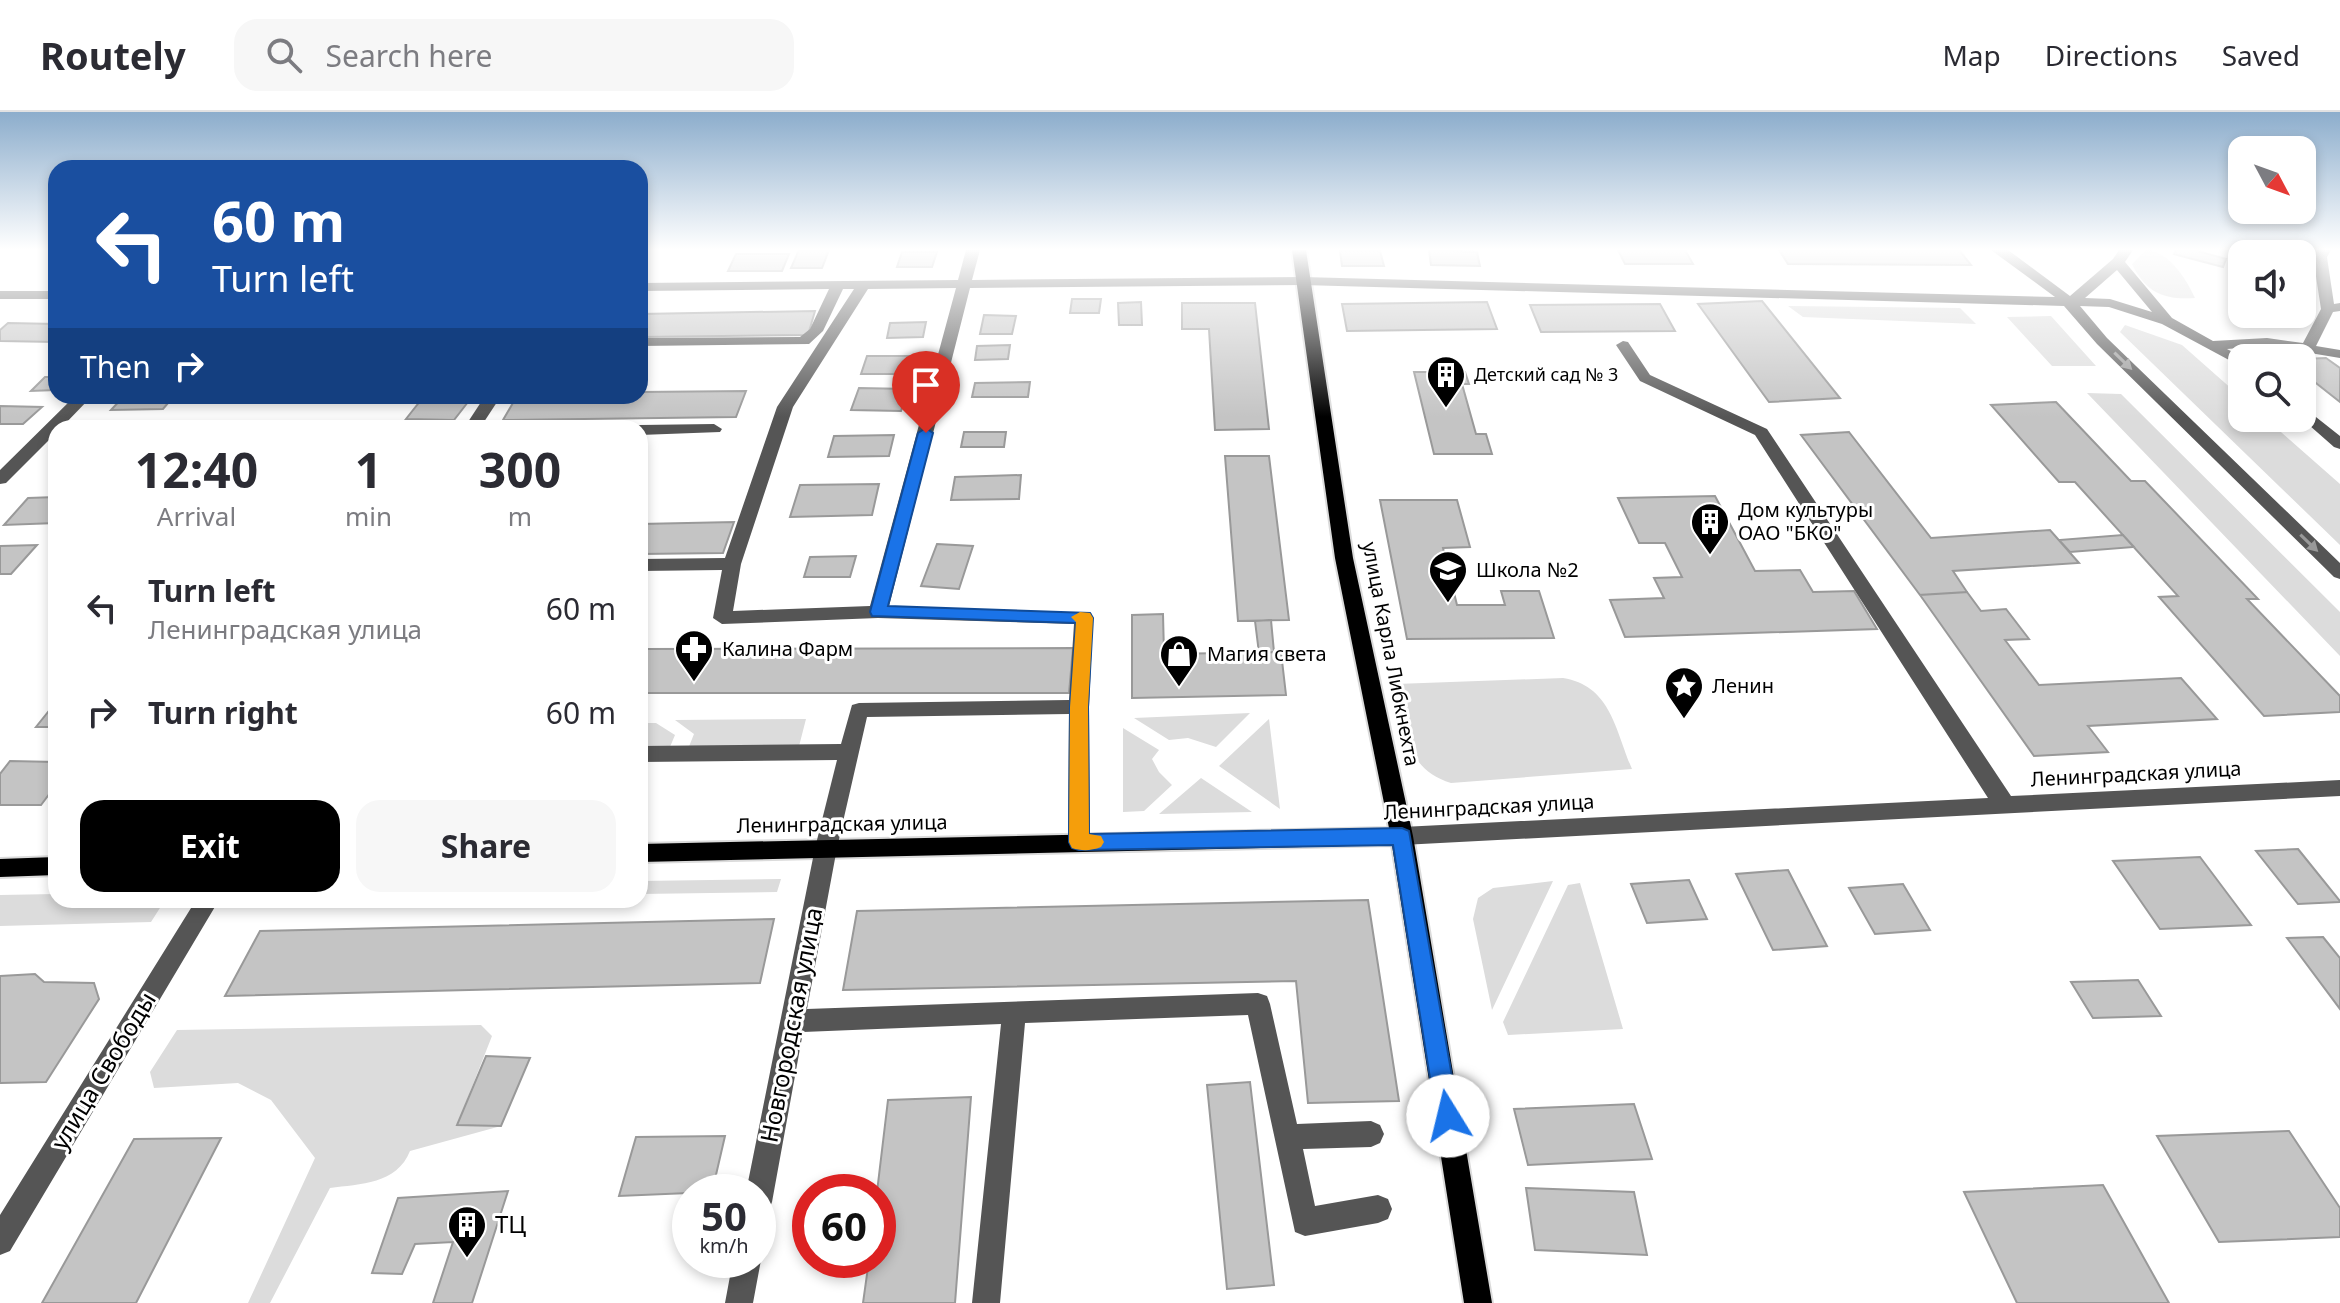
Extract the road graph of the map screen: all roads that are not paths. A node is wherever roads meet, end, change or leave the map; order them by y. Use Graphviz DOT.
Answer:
graph roads {
  1 [pos="828,306"];
  2 [pos="851,306"];
  3 [pos="959,306"];
  4 [pos="1307,306"];
  5 [pos="2075,306"];
  6 [pos="2118,306"];
  7 [pos="2156,306"];
  8 [pos="2334,308"];
  9 [pos="2167,321"];
  10 [pos="2102,341"];
  11 [pos="648,342"];
  12 [pos="2241,344"];
  13 [pos="2283,344"];
  14 [pos="2310,344"];
  15 [pos="1623,345"];
  16 [pos="2228,345"];
  17 [pos="2215,346"];
  18 [pos="2316,349"];
  19 [pos="2228,354"];
  20 [pos="2340,354"];
  21 [pos="76,404"];
  22 [pos="60,420"];
  23 [pos="2316,423"];
  24 [pos="714,429"];
  25 [pos="648,430"];
  26 [pos="48,432"];
  27 [pos="2340,444"];
  28 [pos="0,479"];
  29 [pos="732,564"];
  30 [pos="648,565"];
  31 [pos="2340,573"];
  32 [pos="878,612"];
  33 [pos="1079,707"];
  34 [pos="850,752"];
  35 [pos="648,754"];
  36 [pos="2340,788"];
  37 [pos="2004,804"];
  38 [pos="1402,836"];
  39 [pos="1079,842"];
  40 [pos="826,848"];
  41 [pos="648,853"];
  42 [pos="48,866"];
  43 [pos="0,868"];
  44 [pos="203,908"];
  45 [pos="1014,1013"];
  46 [pos="793,1021"];
  47 [pos="1371,1134"];
  48 [pos="1287,1137"];
  49 [pos="763,1174"];
  50 [pos="1378,1209"];
  51 [pos="0,1241"];
  52 [pos="744,1278"];
  53 [pos="739,1303"];
  54 [pos="986,1303"];
  55 [pos="1478,1303"];
  1 -- 11 [label="street"];
  2 -- 29 [label="street"];
  3 -- 32 [label="street"];
  4 -- 38 [label="main road, улица Карла Либкнехта"];
  5 -- 10 [label="street"];
  6 -- 9 [label="street"];
  7 -- 9 [label="street"];
  8 -- 14 [label="street"];
  9 -- 17 [label="street"];
  10 -- 17 [label="street"];
  10 -- 31 [label="street, one-way"];
  12 -- 13 [label="street"];
  15 -- 37 [label="street"];
  16 -- 17 [label="street"];
  17 -- 19 [label="street"];
  18 -- 20 [label="street"];
  21 -- 22 [label="street"];
  23 -- 27 [label="street"];
  24 -- 25 [label="street"];
  26 -- 28 [label="street"];
  29 -- 30 [label="street"];
  29 -- 32 [label="street"];
  32 -- 33 [label="street"];
  33 -- 34 [label="street, Новгородская улица"];
  33 -- 39 [label="street"];
  34 -- 35 [label="street"];
  34 -- 40 [label="street, Новгородская улица"];
  36 -- 37 [label="street, Ленинградская улица"];
  37 -- 38 [label="street, Ленинградская улица"];
  38 -- 39 [label="main road, Ленинградская улица"];
  38 -- 55 [label="main road, улица Карла Либкнехта"];
  39 -- 40 [label="main road, Ленинградская улица"];
  40 -- 41 [label="main road, Ленинградская улица"];
  40 -- 46 [label="street, Новгородская улица"];
  42 -- 43 [label="main road"];
  44 -- 51 [label="street, улица Свободы"];
  45 -- 46 [label="street"];
  45 -- 48 [label="street"];
  45 -- 54 [label="street"];
  46 -- 49 [label="street, Новгородская улица"];
  47 -- 48 [label="street"];
  48 -- 50 [label="street"];
  52 -- 53 [label="street"];
}
